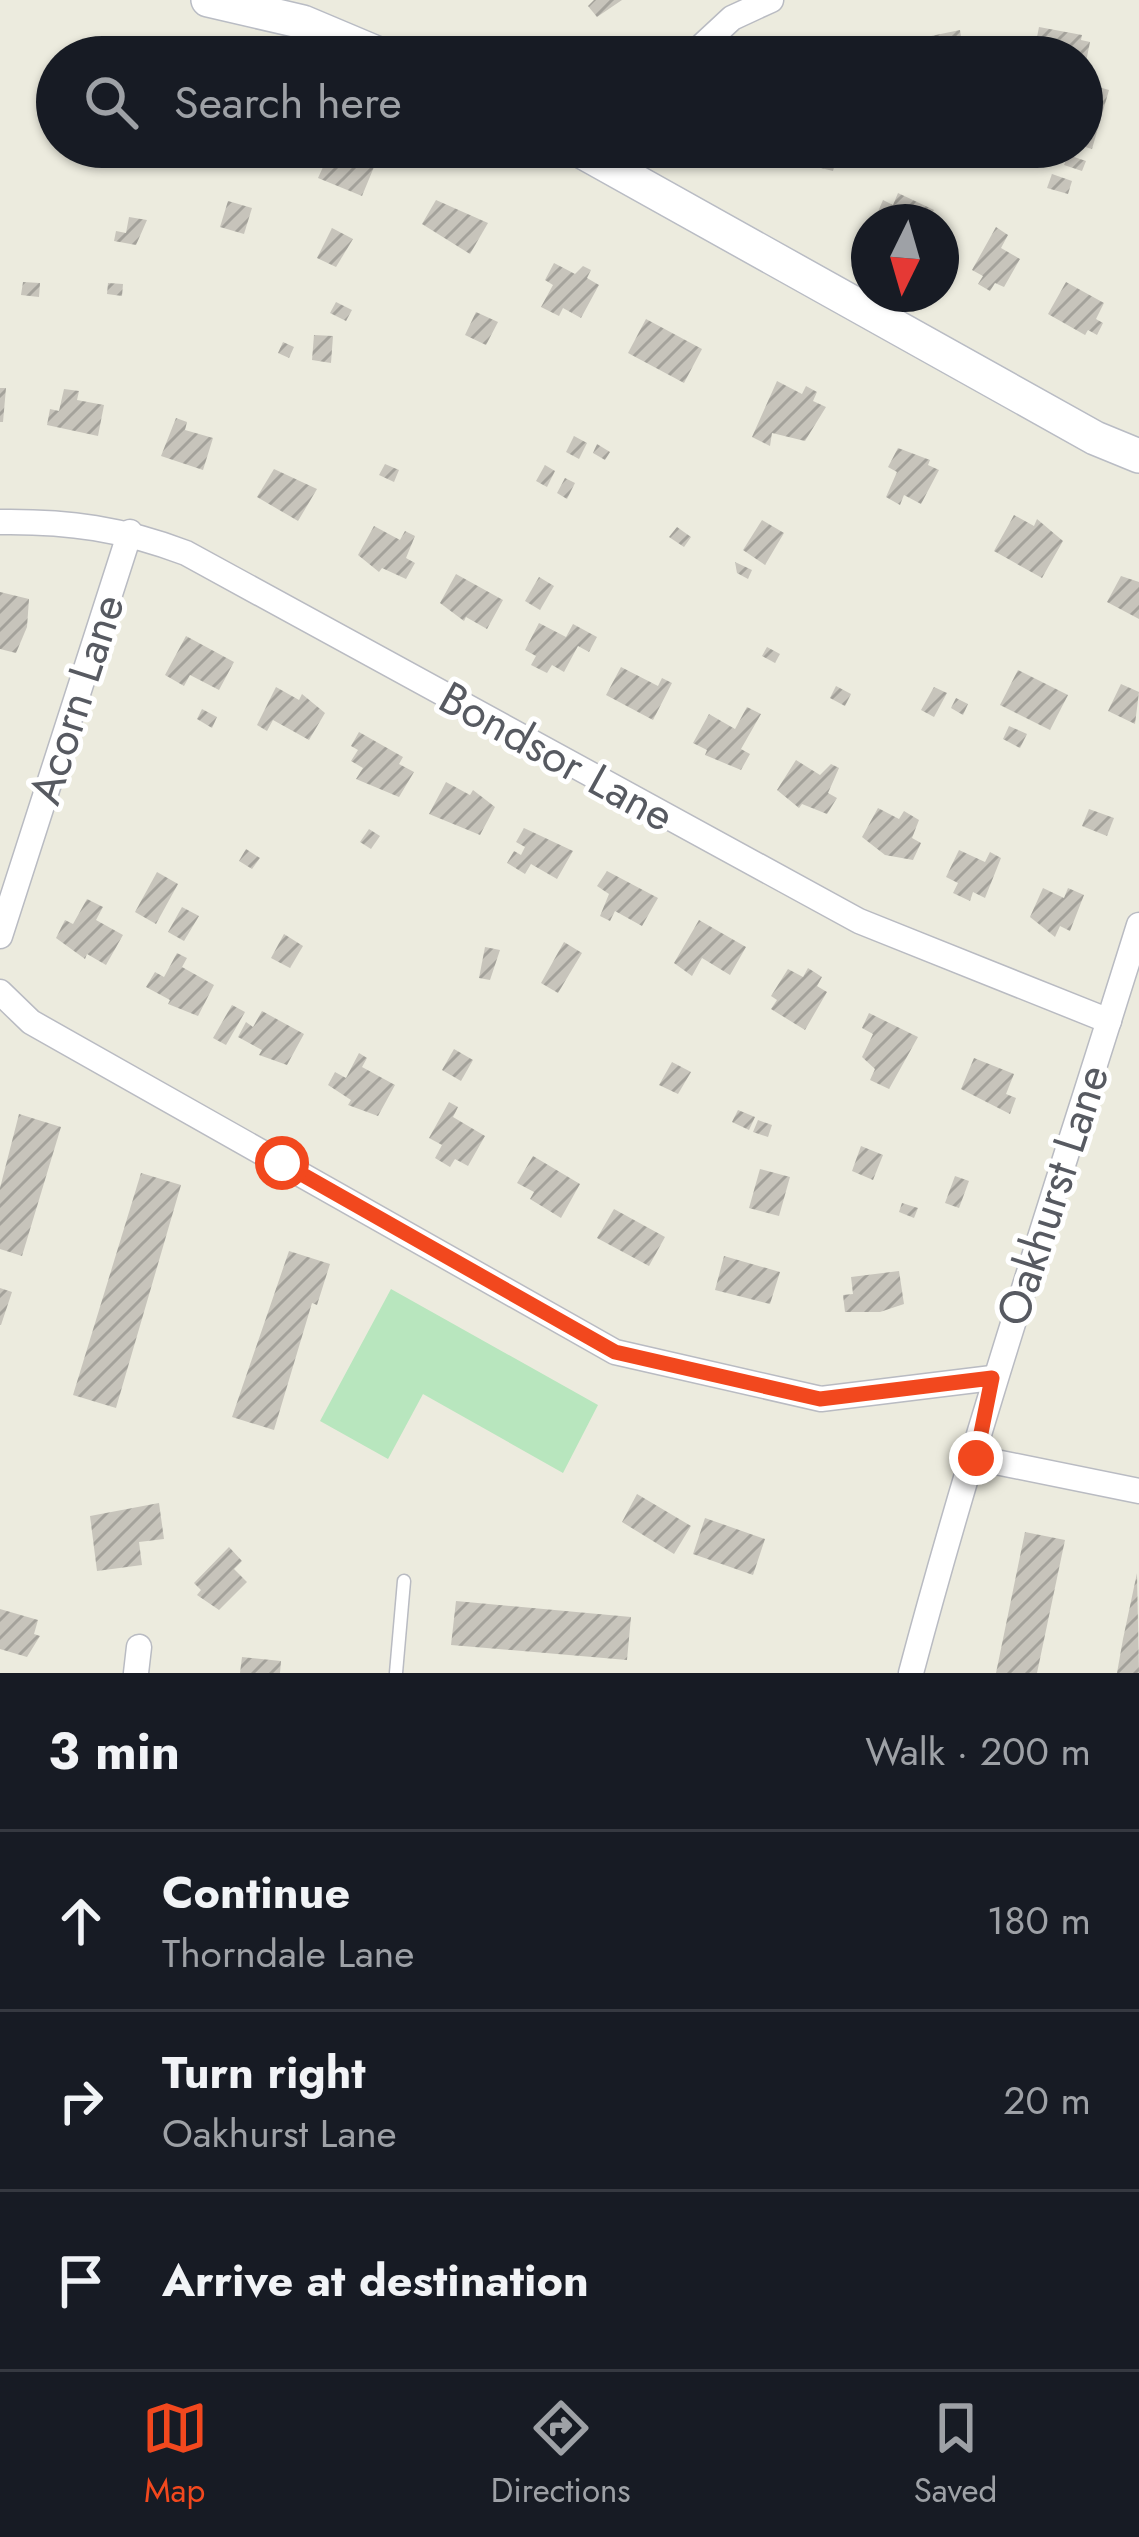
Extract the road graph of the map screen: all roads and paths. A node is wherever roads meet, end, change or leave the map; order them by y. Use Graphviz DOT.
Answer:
graph roads {
  1 [pos="208,0"];
  2 [pos="772,0"];
  3 [pos="306,11"];
  4 [pos="349,36"];
  5 [pos="713,36"];
  6 [pos="619,168"];
  7 [pos="1139,456"];
  8 [pos="0,522"];
  9 [pos="130,532"];
  10 [pos="1139,925"];
  11 [pos="0,935"];
  12 [pos="0,992"];
  13 [pos="1109,1021"];
  14 [pos="992,1378"];
  15 [pos="976,1458"];
  16 [pos="1139,1492"];
  17 [pos="404,1581"];
  18 [pos="140,1647"];
  19 [pos="136,1673"];
  20 [pos="396,1673"];
  21 [pos="911,1673"];
  1 -- 3 [label="main road"];
  2 -- 5 [label="street"];
  3 -- 4 [label="main road"];
  6 -- 7 [label="main road"];
  8 -- 9 [label="street, Bondsor Lane"];
  9 -- 11 [label="street, Acorn Lane"];
  9 -- 13 [label="street, Bondsor Lane"];
  10 -- 13 [label="street, Oakhurst Lane"];
  12 -- 14 [label="street"];
  13 -- 14 [label="street, Oakhurst Lane"];
  14 -- 15 [label="street, Oakhurst Lane"];
  15 -- 16 [label="street"];
  15 -- 21 [label="street, Oakhurst Lane"];
  17 -- 20 [label="lane"];
  18 -- 19 [label="street"];
}
